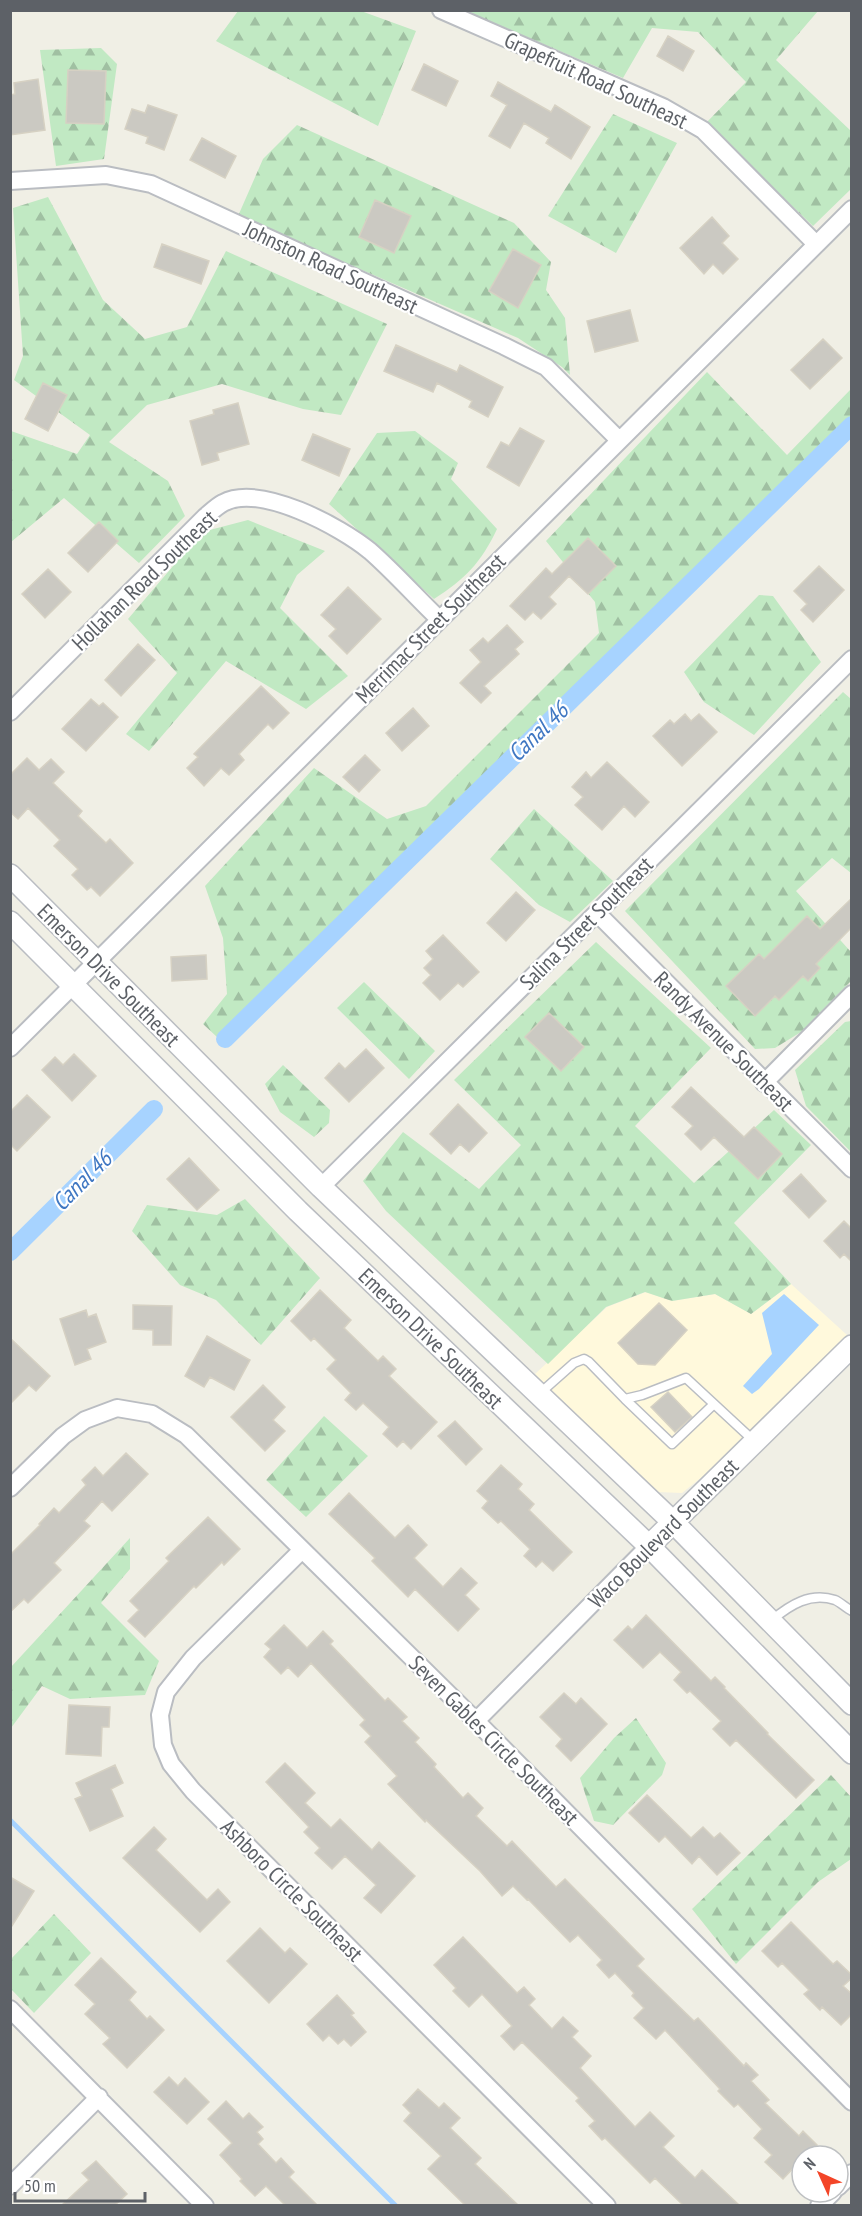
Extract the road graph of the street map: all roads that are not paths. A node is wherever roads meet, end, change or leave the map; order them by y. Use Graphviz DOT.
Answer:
graph roads {
  1 [pos="441,10"];
  2 [pos="10,181"];
  3 [pos="852,209"];
  4 [pos="816,244"];
  5 [pos="619,440"];
  6 [pos="438,619"];
  7 [pos="852,658"];
  8 [pos="10,712"];
  9 [pos="10,875"];
  10 [pos="597,913"];
  11 [pos="10,922"];
  12 [pos="97,963"];
  13 [pos="74,986"];
  14 [pos="852,994"];
  15 [pos="10,1048"];
  16 [pos="764,1083"];
  17 [pos="852,1169"];
  18 [pos="321,1187"];
  19 [pos="852,1346"];
  20 [pos="539,1395"];
  21 [pos="625,1399"];
  22 [pos="714,1404"];
  23 [pos="755,1441"];
  24 [pos="10,1488"];
  25 [pos="673,1522"];
  26 [pos="649,1546"];
  27 [pos="302,1550"];
  28 [pos="852,1611"];
  29 [pos="770,1621"];
  30 [pos="852,1704"];
  31 [pos="476,1721"];
  32 [pos="852,1753"];
  33 [pos="10,2009"];
  34 [pos="99,2097"];
  35 [pos="852,2102"];
  36 [pos="10,2186"];
  37 [pos="205,2205"];
  38 [pos="607,2205"];
  1 -- 4 [label="street, Grapefruit Road Southeast"];
  2 -- 5 [label="street, Johnston Road Southeast"];
  3 -- 4 [label="street, Merrimac Street Southeast"];
  4 -- 5 [label="street, Merrimac Street Southeast"];
  5 -- 6 [label="street, Merrimac Street Southeast"];
  6 -- 8 [label="street, Hollahan Road Southeast"];
  6 -- 12 [label="street, Merrimac Street Southeast"];
  7 -- 10 [label="street, Salina Street Southeast"];
  9 -- 12 [label="street, Emerson Drive Southeast"];
  10 -- 16 [label="street, Randy Avenue Southeast"];
  10 -- 18 [label="street, Salina Street Southeast"];
  11 -- 13 [label="street, Emerson Drive Southeast"];
  12 -- 13 [label="street, Merrimac Street Southeast"];
  12 -- 18 [label="street, Emerson Drive Southeast"];
  13 -- 15 [label="street, Merrimac Street Southeast"];
  13 -- 26 [label="street, Emerson Drive Southeast"];
  14 -- 16 [label="street"];
  16 -- 17 [label="street, Randy Avenue Southeast"];
  18 -- 20 [label="street, Emerson Drive Southeast"];
  19 -- 23 [label="street, Waco Boulevard Southeast"];
  20 -- 21 [label="lane"];
  20 -- 25 [label="street, Emerson Drive Southeast"];
  21 -- 22 [label="lane"];
  21 -- 22 [label="lane"];
  22 -- 23 [label="lane"];
  23 -- 25 [label="street, Waco Boulevard Southeast"];
  24 -- 27 [label="street, Seven Gables Circle Southeast"];
  25 -- 26 [label="street, Waco Boulevard Southeast"];
  25 -- 29 [label="street, Emerson Drive Southeast"];
  26 -- 31 [label="street, Waco Boulevard Southeast"];
  26 -- 32 [label="street, Emerson Drive Southeast"];
  27 -- 31 [label="street, Seven Gables Circle Southeast"];
  27 -- 38 [label="street, Ashboro Circle Southeast"];
  28 -- 29 [label="lane"];
  29 -- 30 [label="street, Emerson Drive Southeast"];
  31 -- 35 [label="street, Seven Gables Circle Southeast"];
  33 -- 34 [label="street"];
  34 -- 36 [label="street"];
  34 -- 37 [label="street"];
}
